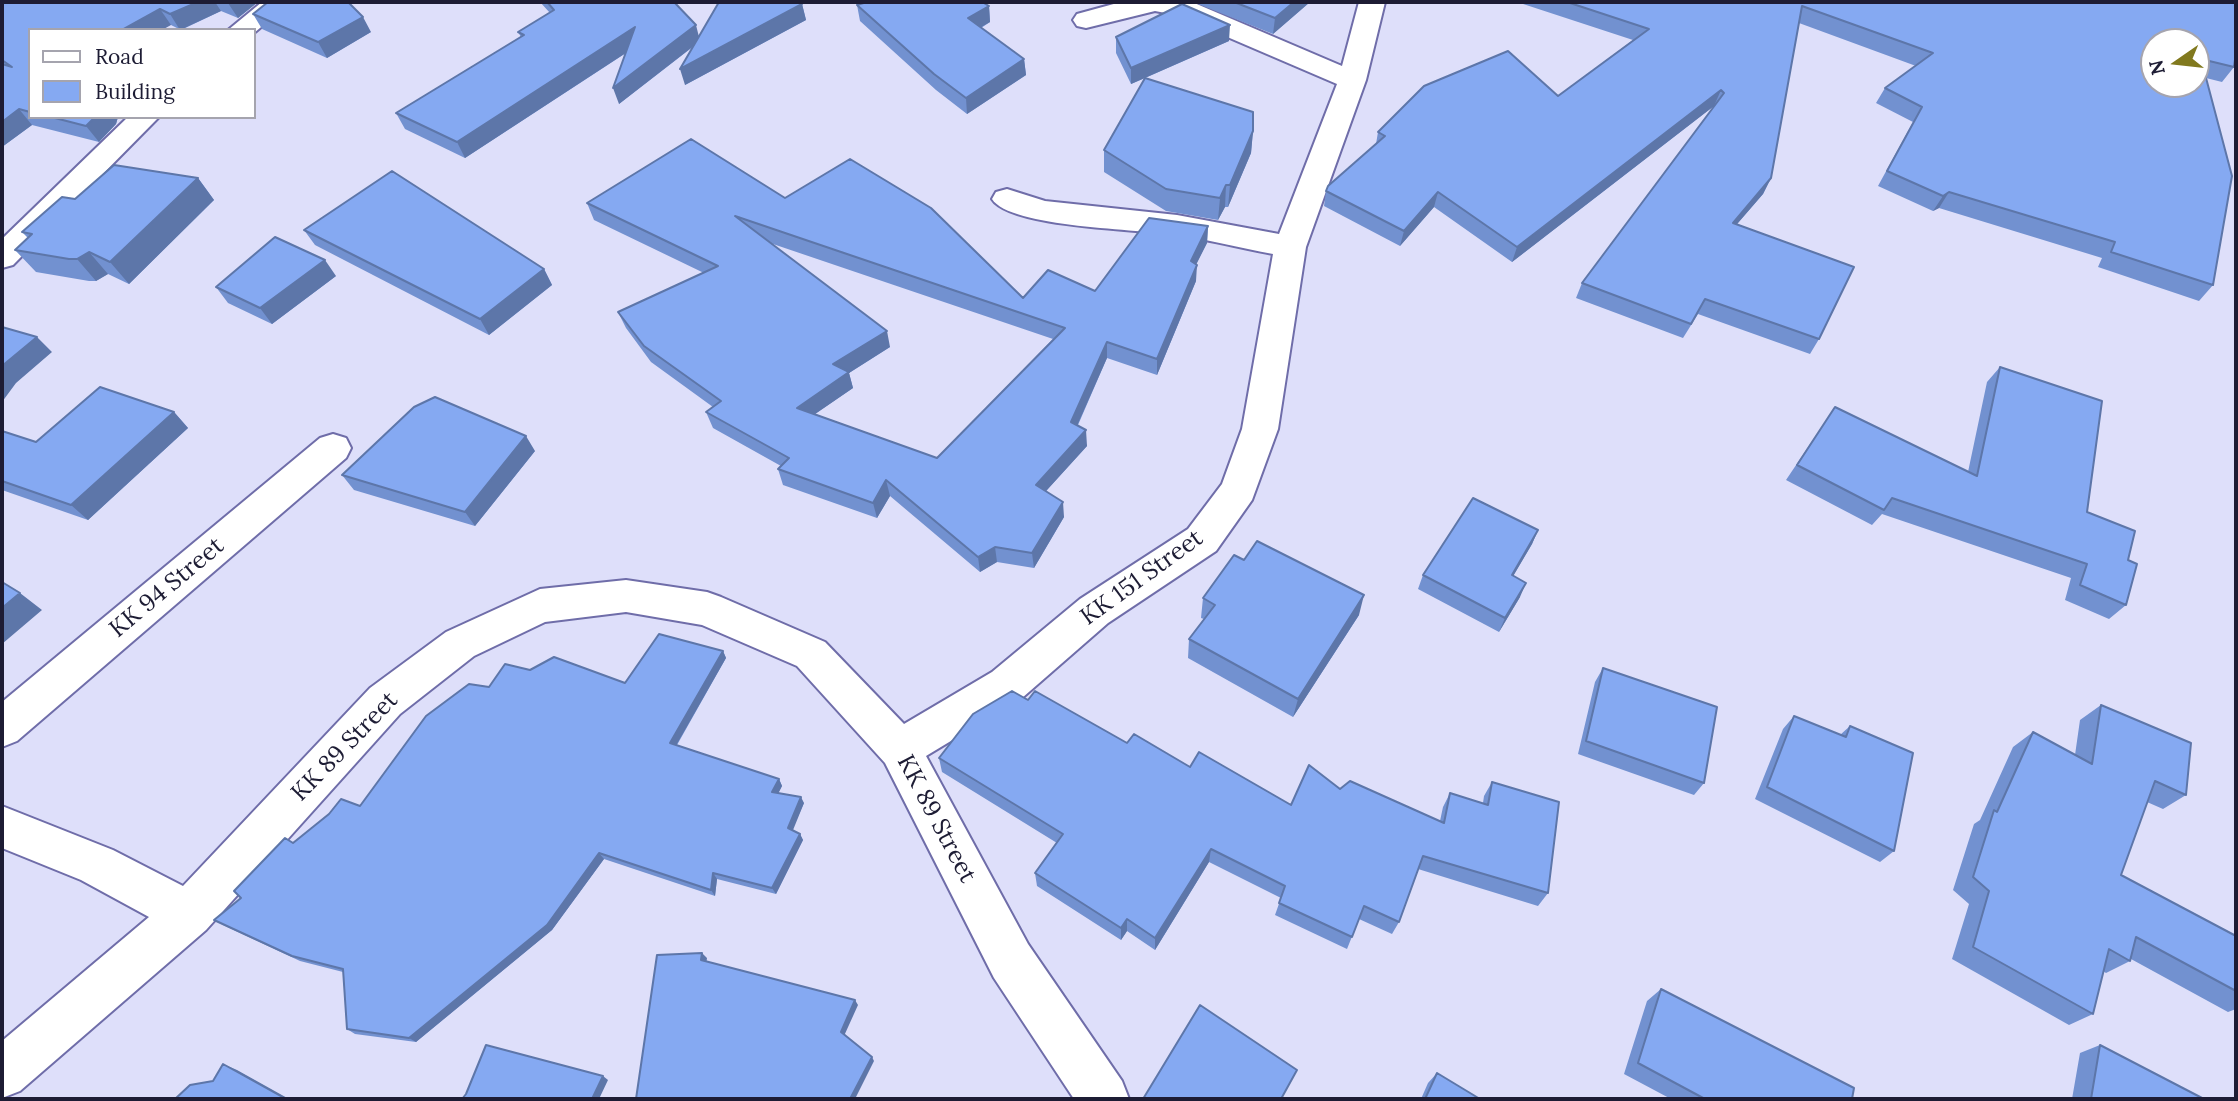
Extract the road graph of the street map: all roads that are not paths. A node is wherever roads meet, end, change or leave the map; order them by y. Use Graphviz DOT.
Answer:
graph roads {
  1 [pos="278,2"];
  2 [pos="1372,2"];
  3 [pos="1087,20"];
  4 [pos="244,28"];
  5 [pos="1352,80"];
  6 [pos="143,119"];
  7 [pos="1007,199"];
  8 [pos="1290,247"];
  9 [pos="2,257"];
  10 [pos="332,448"];
  11 [pos="2,728"];
  12 [pos="900,749"];
  13 [pos="2,827"];
  14 [pos="189,915"];
  15 [pos="2,1073"];
  16 [pos="1104,1099"];
  1 -- 4 [label="street"];
  2 -- 5 [label="street, KK 151 Street"];
  3 -- 5 [label="street"];
  5 -- 8 [label="street, KK 151 Street"];
  6 -- 9 [label="street"];
  7 -- 8 [label="street"];
  8 -- 12 [label="street, KK 151 Street"];
  10 -- 11 [label="street, KK 94 Street"];
  12 -- 14 [label="street, KK 89 Street"];
  12 -- 16 [label="street, KK 89 Street"];
  13 -- 14 [label="street"];
  14 -- 15 [label="street, KK 89 Street"];
}
